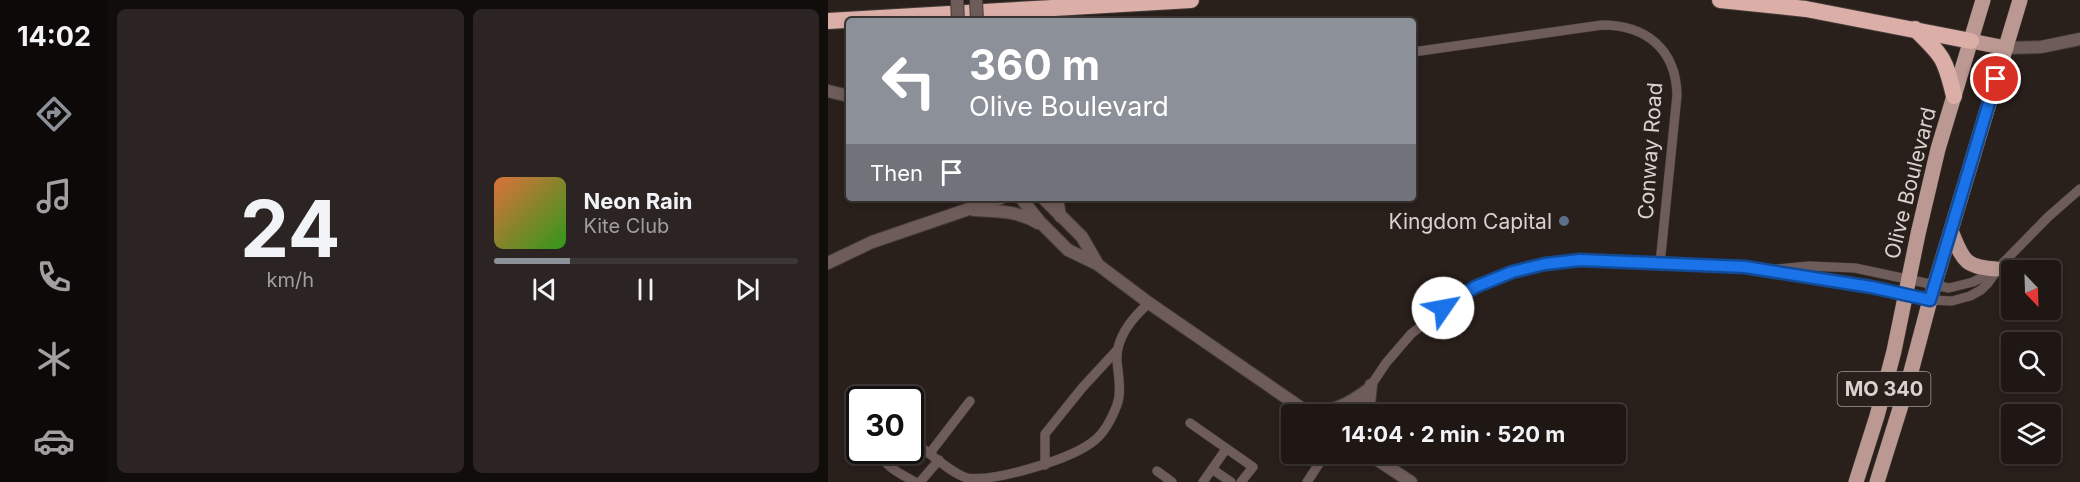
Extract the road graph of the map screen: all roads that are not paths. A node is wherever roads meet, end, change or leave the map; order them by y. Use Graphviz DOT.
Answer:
graph roads {
  1 [pos="957,0"];
  2 [pos="976,0"];
  3 [pos="1191,0"];
  4 [pos="1720,0"];
  5 [pos="1983,0"];
  6 [pos="2020,0"];
  7 [pos="880,18"];
  8 [pos="958,18"];
  9 [pos="977,18"];
  10 [pos="846,20"];
  11 [pos="828,21"];
  12 [pos="1915,29"];
  13 [pos="2080,39"];
  14 [pos="1971,40"];
  15 [pos="2006,48"];
  16 [pos="1416,52"];
  17 [pos="828,91"];
  18 [pos="846,95"];
  19 [pos="1954,96"];
  20 [pos="2080,189"];
  21 [pos="977,201"];
  22 [pos="992,201"];
  23 [pos="1024,201"];
  24 [pos="1046,201"];
  25 [pos="1058,201"];
  26 [pos="967,210"];
  27 [pos="1060,216"];
  28 [pos="1046,228"];
  29 [pos="1951,231"];
  30 [pos="828,263"];
  31 [pos="1097,264"];
  32 [pos="1660,264"];
  33 [pos="1996,269"];
  34 [pos="1768,270"];
  35 [pos="1909,279"];
  36 [pos="1932,292"];
  37 [pos="1906,295"];
  38 [pos="1149,303"];
  39 [pos="1117,350"];
  40 [pos="1370,387"];
  41 [pos="970,401"];
  42 [pos="1295,404"];
  43 [pos="1349,404"];
  44 [pos="1359,404"];
  45 [pos="1369,404"];
  46 [pos="1190,423"];
  47 [pos="924,449"];
  48 [pos="1226,449"];
  49 [pos="930,453"];
  50 [pos="939,460"];
  51 [pos="886,464"];
  52 [pos="1319,464"];
  53 [pos="1386,464"];
  54 [pos="1046,465"];
  55 [pos="1212,469"];
  56 [pos="1157,471"];
  57 [pos="915,482"];
  58 [pos="920,482"];
  59 [pos="1172,482"];
  60 [pos="1203,482"];
  61 [pos="1232,482"];
  62 [pos="1241,482"];
  63 [pos="1307,482"];
  64 [pos="1411,482"];
  65 [pos="1856,482"];
  66 [pos="1877,482"];
  1 -- 8 [label="street, bridge"];
  2 -- 9 [label="street, bridge"];
  3 -- 7 [label="highway"];
  4 -- 12 [label="highway"];
  5 -- 14 [label="main road, Olive Boulevard / MO 340"];
  6 -- 15 [label="main road, MO 340"];
  10 -- 11 [label="highway"];
  12 -- 14 [label="highway"];
  12 -- 19 [label="highway"];
  13 -- 15 [label="street"];
  14 -- 15 [label="main road"];
  14 -- 19 [label="main road, Olive Boulevard / MO 340"];
  15 -- 29 [label="main road, MO 340"];
  16 -- 32 [label="street, Conway Road"];
  17 -- 18 [label="street"];
  19 -- 35 [label="main road, Olive Boulevard / MO 340"];
  20 -- 33 [label="street"];
  21 -- 26 [label="street"];
  22 -- 26 [label="street"];
  23 -- 28 [label="street"];
  24 -- 27 [label="street"];
  25 -- 27 [label="street"];
  26 -- 28 [label="street"];
  26 -- 30 [label="street"];
  27 -- 31 [label="street"];
  28 -- 31 [label="street"];
  29 -- 33 [label="main road"];
  29 -- 36 [label="main road, MO 340"];
  31 -- 38 [label="street"];
  32 -- 34 [label="street"];
  32 -- 40 [label="street"];
  33 -- 36 [label="street"];
  33 -- 36 [label="street"];
  34 -- 35 [label="street"];
  34 -- 37 [label="street"];
  35 -- 36 [label="street"];
  35 -- 37 [label="main road, Olive Boulevard / MO 340"];
  36 -- 37 [label="street"];
  36 -- 66 [label="main road, MO 340"];
  37 -- 65 [label="main road, Olive Boulevard / MO 340"];
  38 -- 39 [label="street"];
  38 -- 42 [label="street"];
  39 -- 54 [label="street"];
  39 -- 54 [label="street"];
  40 -- 43 [label="street"];
  40 -- 44 [label="street"];
  40 -- 45 [label="street"];
  41 -- 49 [label="street"];
  46 -- 48 [label="street"];
  47 -- 49 [label="street"];
  48 -- 55 [label="street"];
  48 -- 62 [label="street"];
  49 -- 50 [label="street"];
  50 -- 54 [label="street"];
  50 -- 58 [label="street"];
  51 -- 57 [label="street"];
  52 -- 63 [label="street"];
  53 -- 64 [label="street"];
  55 -- 60 [label="street"];
  55 -- 61 [label="street"];
  56 -- 59 [label="street"];
}
